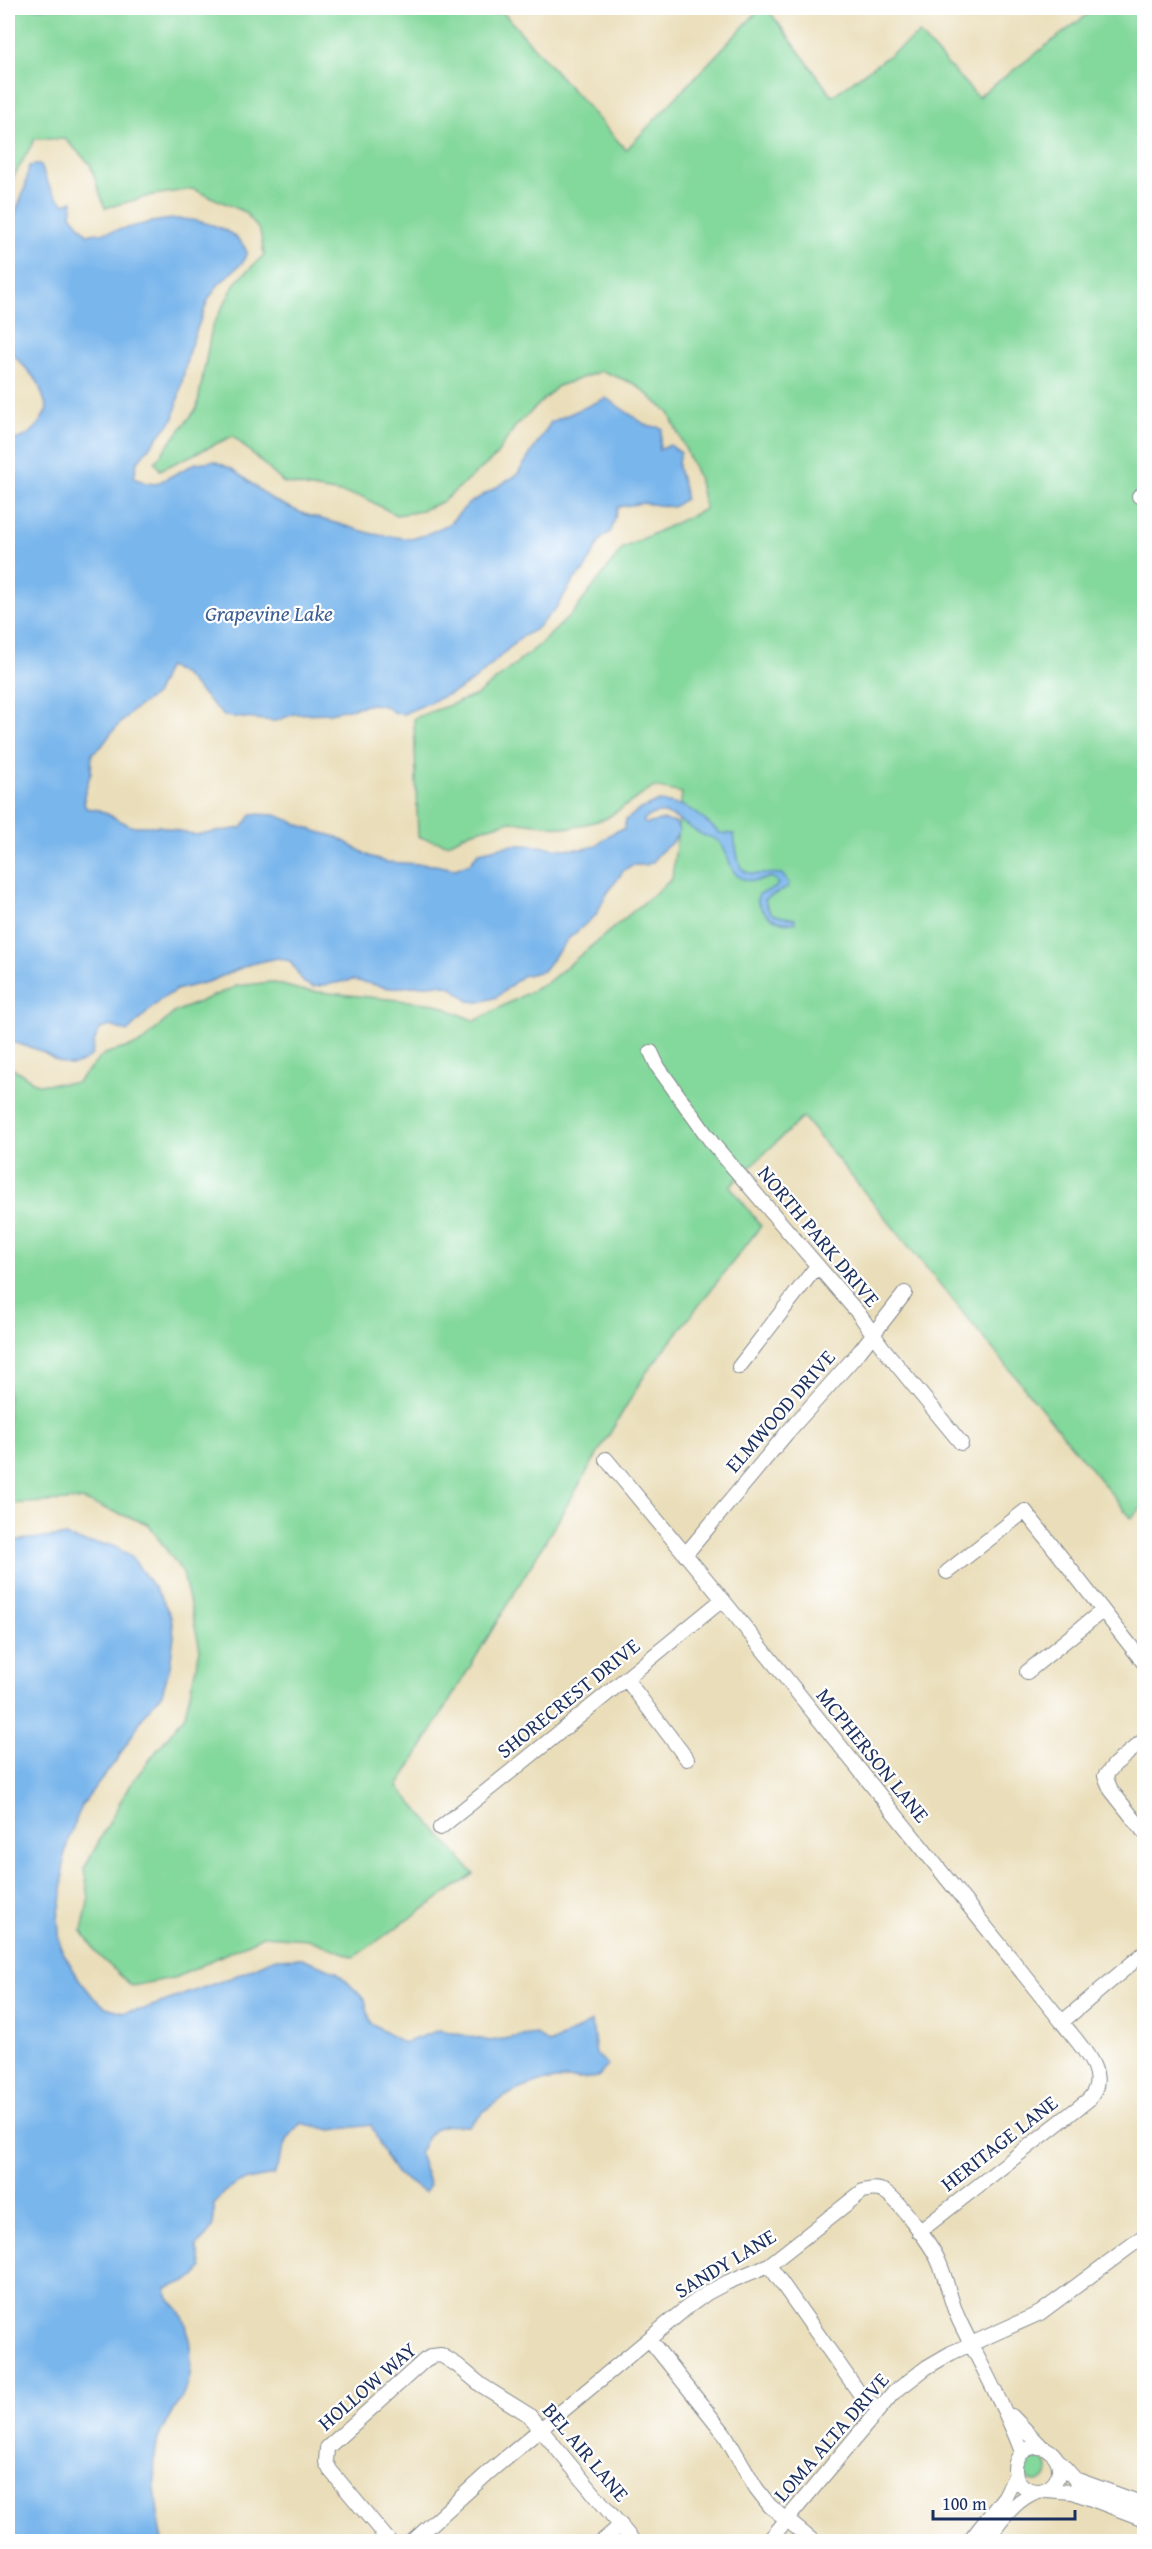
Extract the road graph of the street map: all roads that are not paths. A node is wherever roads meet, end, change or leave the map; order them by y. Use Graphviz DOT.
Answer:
graph roads {
  1 [pos="651,1052"];
  2 [pos="818,1266"];
  3 [pos="905,1293"];
  4 [pos="873,1334"];
  5 [pos="739,1367"];
  6 [pos="961,1443"];
  7 [pos="606,1460"];
  8 [pos="685,1555"];
  9 [pos="947,1572"];
  10 [pos="722,1600"];
  11 [pos="1102,1611"];
  12 [pos="1144,1663"];
  13 [pos="1027,1672"];
  14 [pos="626,1679"];
  15 [pos="1144,1740"];
  16 [pos="687,1759"];
  17 [pos="440,1828"];
  18 [pos="1144,1832"];
  19 [pos="1144,1953"];
  20 [pos="1062,2022"];
  21 [pos="1098,2082"];
  22 [pos="920,2232"];
  23 [pos="1144,2236"];
  24 [pos="769,2265"];
  25 [pos="649,2339"];
  26 [pos="971,2344"];
  27 [pos="441,2355"];
  28 [pos="998,2397"];
  29 [pos="878,2408"];
  30 [pos="542,2429"];
  31 [pos="1042,2447"];
  32 [pos="1022,2452"];
  33 [pos="1058,2460"];
  34 [pos="1016,2476"];
  35 [pos="1041,2491"];
  36 [pos="1144,2504"];
  37 [pos="787,2518"];
  38 [pos="1144,2519"];
  39 [pos="621,2525"];
  40 [pos="390,2541"];
  41 [pos="412,2541"];
  42 [pos="601,2541"];
  43 [pos="634,2541"];
  44 [pos="768,2541"];
  45 [pos="813,2541"];
  46 [pos="969,2541"];
  47 [pos="985,2541"];
  1 -- 2 [label="street, NORTH PARK DRIVE"];
  2 -- 4 [label="street, NORTH PARK DRIVE"];
  2 -- 5 [label="street"];
  3 -- 4 [label="street, ELMWOOD DRIVE"];
  4 -- 6 [label="street, NORTH PARK DRIVE"];
  4 -- 8 [label="street, ELMWOOD DRIVE"];
  7 -- 8 [label="street, MCPHERSON LANE"];
  8 -- 10 [label="street, MCPHERSON LANE"];
  9 -- 11 [label="street"];
  10 -- 14 [label="street, SHORECREST DRIVE"];
  10 -- 20 [label="street, MCPHERSON LANE"];
  11 -- 12 [label="street"];
  11 -- 13 [label="street"];
  14 -- 16 [label="street"];
  14 -- 17 [label="street, SHORECREST DRIVE"];
  15 -- 18 [label="street"];
  19 -- 20 [label="street"];
  20 -- 21 [label="street, MCPHERSON LANE"];
  21 -- 22 [label="street, HERITAGE LANE"];
  22 -- 24 [label="street, SANDY LANE"];
  22 -- 26 [label="street, SANDY LANE"];
  23 -- 26 [label="street, LOMA ALTA DRIVE"];
  24 -- 25 [label="street, SANDY LANE"];
  24 -- 29 [label="street"];
  25 -- 30 [label="street, SANDY LANE"];
  25 -- 37 [label="street"];
  26 -- 28 [label="street, SANDY LANE"];
  26 -- 29 [label="street, LOMA ALTA DRIVE"];
  27 -- 30 [label="street, BEL AIR LANE"];
  27 -- 40 [label="street, HOLLOW WAY"];
  28 -- 31 [label="street, SANDY LANE"];
  28 -- 32 [label="street, SANDY LANE"];
  29 -- 37 [label="street, LOMA ALTA DRIVE"];
  30 -- 39 [label="street, BEL AIR LANE"];
  30 -- 41 [label="street, SANDY LANE"];
  31 -- 32 [label="street"];
  31 -- 33 [label="street"];
  32 -- 34 [label="street"];
  33 -- 35 [label="street"];
  33 -- 36 [label="street"];
  34 -- 35 [label="street"];
  34 -- 46 [label="street"];
  35 -- 38 [label="street"];
  35 -- 47 [label="street"];
  37 -- 44 [label="street, LOMA ALTA DRIVE"];
  37 -- 45 [label="street"];
  39 -- 42 [label="street"];
  39 -- 43 [label="street, BEL AIR LANE"];
}
